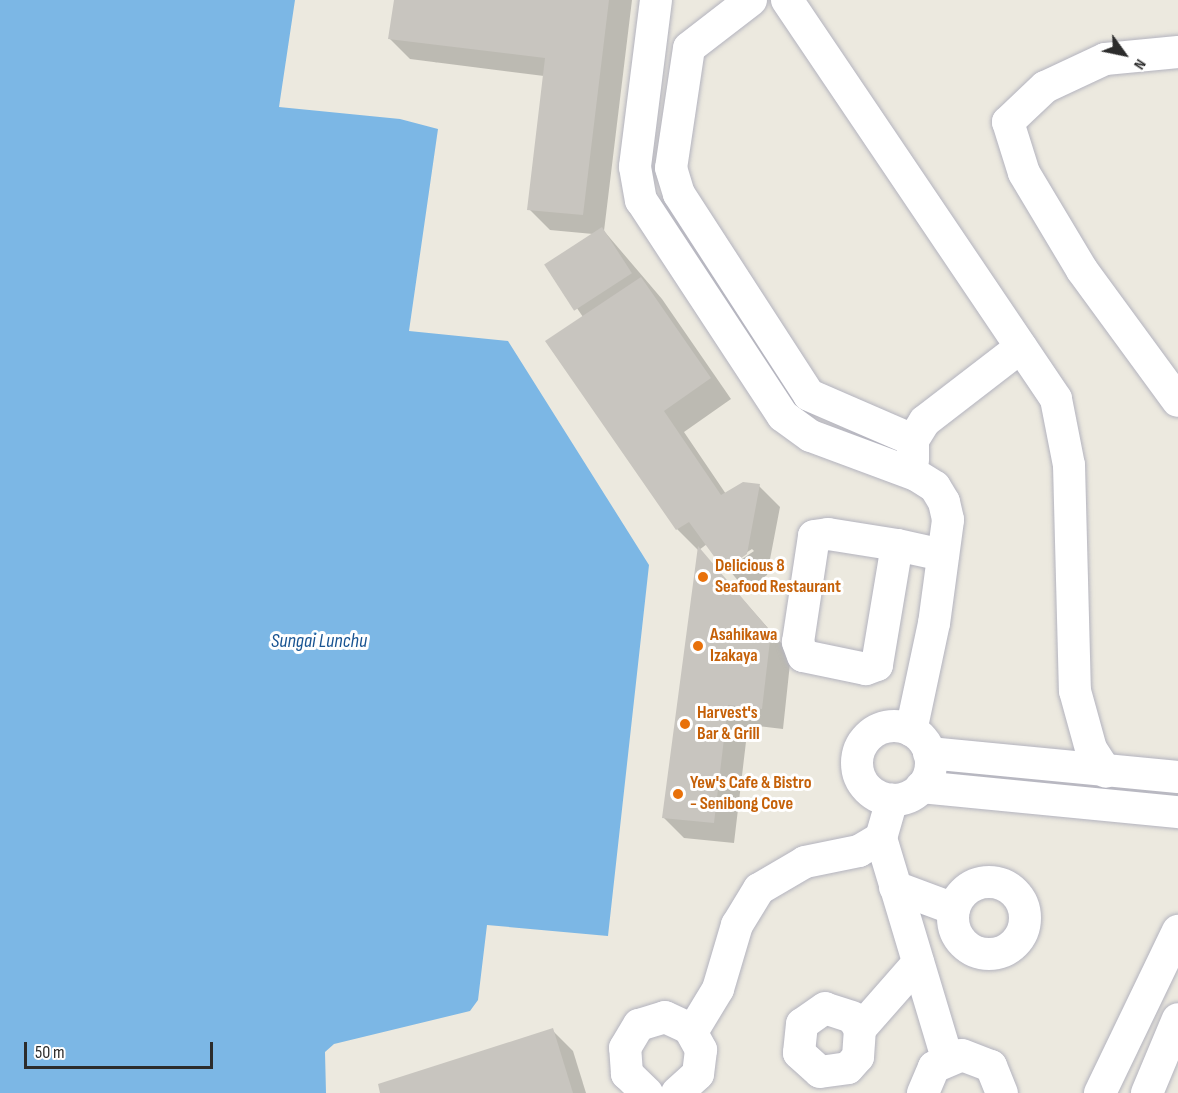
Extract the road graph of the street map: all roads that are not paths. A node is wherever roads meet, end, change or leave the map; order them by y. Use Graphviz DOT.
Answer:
graph roads {
  1 [pos="751,0"];
  2 [pos="787,0"];
  3 [pos="657,2"];
  4 [pos="650,42"];
  5 [pos="689,48"];
  6 [pos="1178,52"];
  7 [pos="750,305"];
  8 [pos="722,323"];
  9 [pos="1021,346"];
  10 [pos="1178,401"];
  11 [pos="913,440"];
  12 [pos="916,475"];
  13 [pos="897,545"];
  14 [pos="943,555"];
  15 [pos="920,742"];
  16 [pos="1106,772"];
  17 [pos="1178,777"];
  18 [pos="921,787"];
  19 [pos="892,800"];
  20 [pos="1178,812"];
  21 [pos="881,838"];
  22 [pos="895,887"];
  23 [pos="954,909"];
  24 [pos="1178,931"];
  25 [pos="918,963"];
  26 [pos="1178,1019"];
  27 [pos="860,1029"];
  28 [pos="692,1032"];
  29 [pos="947,1058"];
  30 [pos="647,1093"];
  31 [pos="677,1093"];
  32 [pos="923,1093"];
  33 [pos="1002,1093"];
  34 [pos="1100,1093"];
  35 [pos="1147,1093"];
  1 -- 5 [label="street"];
  2 -- 9 [label="street"];
  3 -- 4 [label="street"];
  4 -- 5 [label="street"];
  4 -- 8 [label="street"];
  5 -- 7 [label="street"];
  6 -- 10 [label="street"];
  7 -- 8 [label="street"];
  7 -- 11 [label="street"];
  8 -- 12 [label="street"];
  9 -- 11 [label="street"];
  9 -- 16 [label="street"];
  11 -- 12 [label="street"];
  12 -- 14 [label="street"];
  13 -- 13 [label="street"];
  13 -- 14 [label="street"];
  14 -- 15 [label="street"];
  15 -- 16 [label="street"];
  15 -- 18 [label="street"];
  15 -- 19 [label="street"];
  16 -- 17 [label="street"];
  18 -- 19 [label="street"];
  18 -- 20 [label="street"];
  19 -- 21 [label="street"];
  21 -- 22 [label="street"];
  21 -- 28 [label="street"];
  22 -- 23 [label="street"];
  22 -- 25 [label="street"];
  24 -- 34 [label="street"];
  25 -- 27 [label="street"];
  25 -- 29 [label="street"];
  26 -- 35 [label="street"];
  28 -- 30 [label="street"];
  28 -- 31 [label="street"];
  29 -- 32 [label="street"];
  29 -- 33 [label="street"];
}
